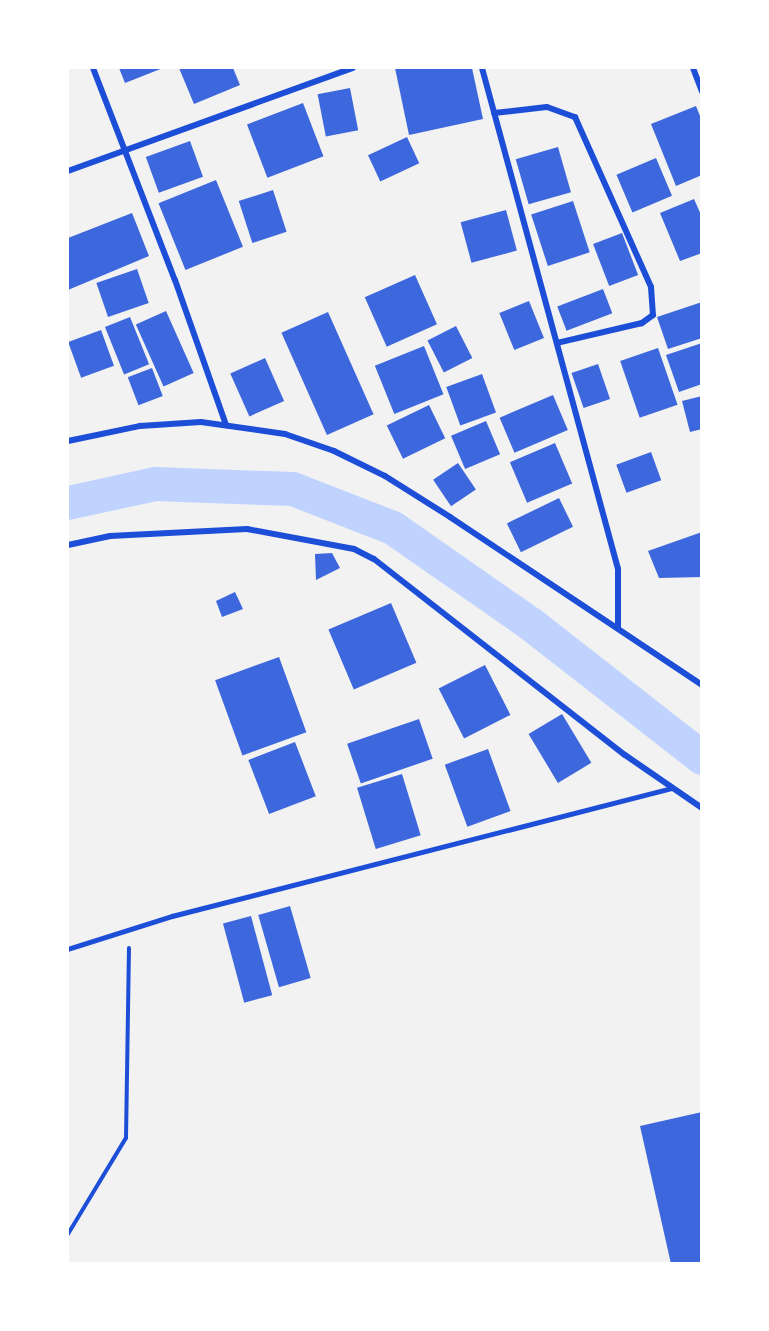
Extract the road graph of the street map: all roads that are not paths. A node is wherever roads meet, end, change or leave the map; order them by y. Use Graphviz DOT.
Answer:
graph roads {
  1 [pos="93,68"];
  2 [pos="353,68"];
  3 [pos="482,68"];
  4 [pos="693,68"];
  5 [pos="702,91"];
  6 [pos="494,113"];
  7 [pos="126,151"];
  8 [pos="68,171"];
  9 [pos="557,343"];
  10 [pos="226,425"];
  11 [pos="68,441"];
  12 [pos="68,545"];
  13 [pos="618,627"];
  14 [pos="702,685"];
  15 [pos="672,788"];
  16 [pos="702,808"];
  17 [pos="68,949"];
  1 -- 7 [label="street"];
  2 -- 7 [label="street"];
  3 -- 6 [label="street"];
  4 -- 5 [label="street"];
  6 -- 9 [label="street"];
  6 -- 9 [label="street"];
  7 -- 8 [label="street"];
  7 -- 10 [label="street"];
  9 -- 13 [label="street"];
  10 -- 11 [label="street"];
  10 -- 13 [label="street"];
  12 -- 15 [label="street"];
  13 -- 14 [label="street"];
  15 -- 16 [label="street"];
  15 -- 17 [label="lane"];
}
